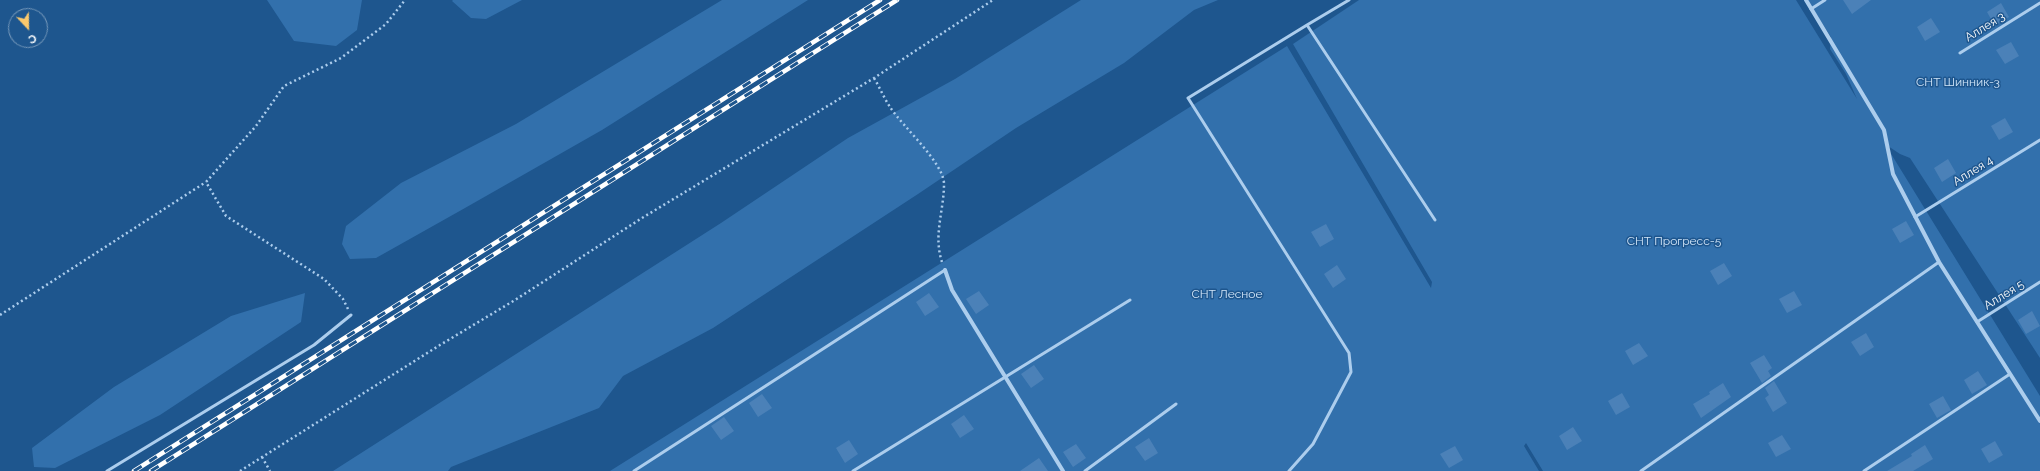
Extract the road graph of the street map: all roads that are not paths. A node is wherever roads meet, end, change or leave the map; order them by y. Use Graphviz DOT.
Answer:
graph roads {
  1 [pos="1349,0"];
  2 [pos="1806,0"];
  3 [pos="1825,0"];
  4 [pos="2040,3"];
  5 [pos="1811,9"];
  6 [pos="1307,25"];
  7 [pos="1960,53"];
  8 [pos="2040,140"];
  9 [pos="1915,217"];
  10 [pos="1434,220"];
  11 [pos="1938,262"];
  12 [pos="945,270"];
  13 [pos="2040,282"];
  14 [pos="1130,300"];
  15 [pos="351,315"];
  16 [pos="1977,322"];
  17 [pos="2010,374"];
  18 [pos="1004,378"];
  19 [pos="1176,404"];
  20 [pos="2040,421"];
  21 [pos="107,471"];
  22 [pos="634,471"];
  23 [pos="853,471"];
  24 [pos="1063,471"];
  25 [pos="1085,471"];
  26 [pos="1289,471"];
  27 [pos="1642,471"];
  28 [pos="1864,471"];
  1 -- 6 [label="lane"];
  2 -- 5 [label="street"];
  3 -- 5 [label="lane"];
  4 -- 7 [label="lane, Аллея 3"];
  5 -- 9 [label="street"];
  6 -- 10 [label="lane"];
  6 -- 26 [label="lane"];
  8 -- 9 [label="lane, Аллея 4"];
  9 -- 11 [label="street"];
  11 -- 16 [label="street"];
  11 -- 27 [label="lane"];
  12 -- 18 [label="street"];
  12 -- 22 [label="lane"];
  13 -- 16 [label="lane, Аллея 5"];
  14 -- 18 [label="lane"];
  15 -- 21 [label="lane"];
  16 -- 17 [label="street"];
  17 -- 20 [label="street"];
  17 -- 28 [label="lane"];
  18 -- 23 [label="lane"];
  18 -- 24 [label="street"];
  19 -- 25 [label="lane"];
}
